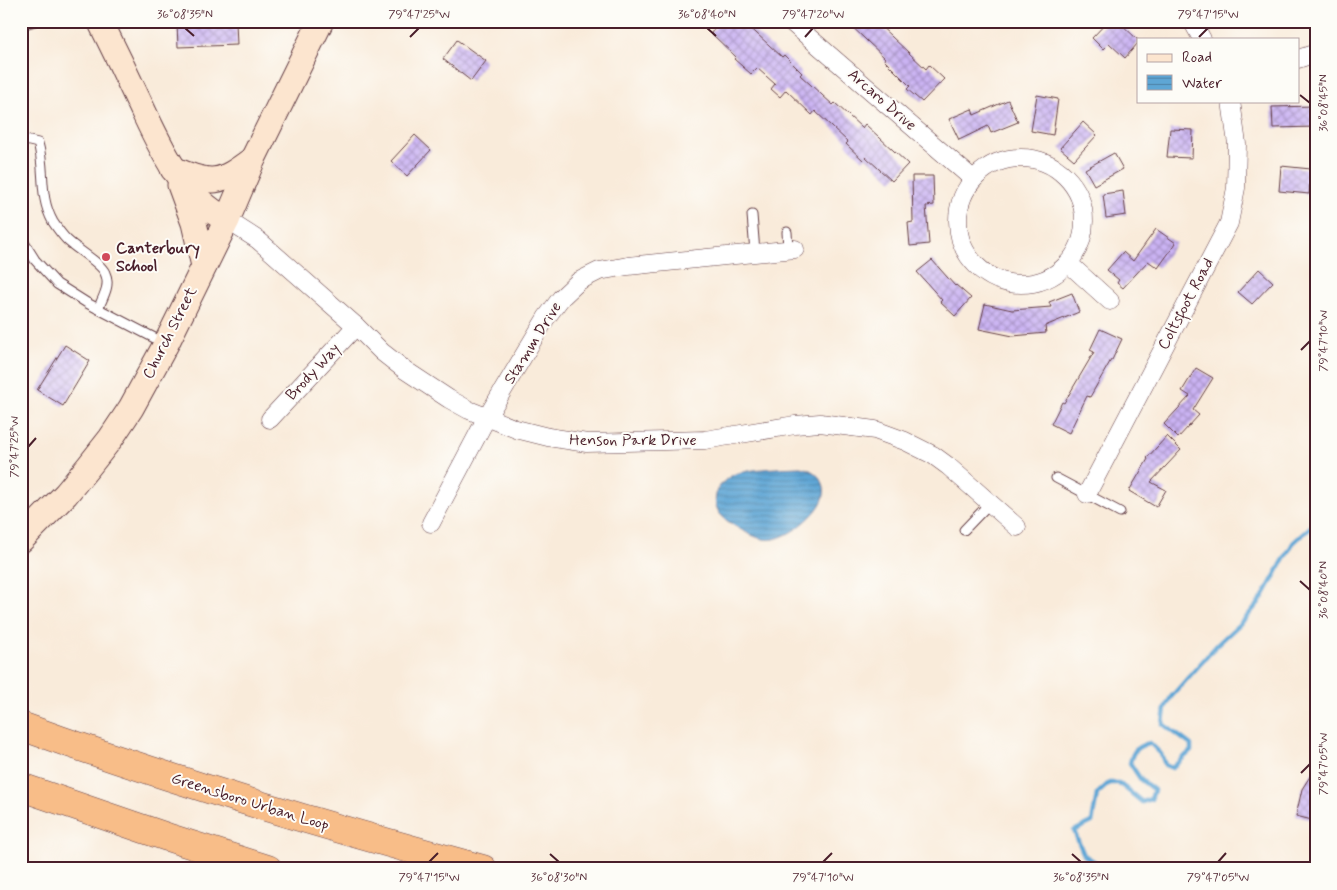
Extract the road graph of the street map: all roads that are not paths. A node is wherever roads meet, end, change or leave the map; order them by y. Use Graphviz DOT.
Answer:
graph roads {
  1 [pos="35,21"];
  2 [pos="100,21"];
  3 [pos="321,21"];
  4 [pos="790,21"];
  5 [pos="1192,21"];
  6 [pos="21,25"];
  7 [pos="1201,38"];
  8 [pos="1316,53"];
  9 [pos="1300,58"];
  10 [pos="1231,102"];
  11 [pos="21,139"];
  12 [pos="253,159"];
  13 [pos="174,169"];
  14 [pos="974,179"];
  15 [pos="752,215"];
  16 [pos="227,220"];
  17 [pos="21,238"];
  18 [pos="790,243"];
  19 [pos="756,252"];
  20 [pos="1068,263"];
  21 [pos="204,266"];
  22 [pos="1110,300"];
  23 [pos="98,309"];
  24 [pos="356,326"];
  25 [pos="166,344"];
  26 [pos="488,417"];
  27 [pos="270,418"];
  28 [pos="1056,478"];
  29 [pos="1087,494"];
  30 [pos="990,503"];
  31 [pos="1120,512"];
  32 [pos="431,523"];
  33 [pos="1017,527"];
  34 [pos="964,530"];
  35 [pos="21,540"];
  36 [pos="21,726"];
  37 [pos="21,787"];
  38 [pos="268,869"];
  39 [pos="483,869"];
  1 -- 6 [label="lane"];
  2 -- 13 [label="street"];
  3 -- 12 [label="street, Church Street"];
  4 -- 14 [label="street, Arcaro Drive"];
  5 -- 7 [label="street"];
  8 -- 9 [label="street"];
  10 -- 29 [label="street, Coltsfoot Road"];
  11 -- 23 [label="lane"];
  12 -- 13 [label="street"];
  12 -- 16 [label="street, Church Street"];
  13 -- 16 [label="street"];
  13 -- 21 [label="street"];
  14 -- 20 [label="street"];
  14 -- 20 [label="street"];
  15 -- 19 [label="lane"];
  16 -- 21 [label="street, Church Street"];
  16 -- 24 [label="street, Henson Park Drive"];
  17 -- 23 [label="lane"];
  18 -- 19 [label="street, Stamm Drive"];
  19 -- 26 [label="street, Stamm Drive"];
  20 -- 22 [label="street"];
  21 -- 25 [label="street, Church Street"];
  23 -- 25 [label="lane"];
  24 -- 26 [label="street, Henson Park Drive"];
  24 -- 27 [label="street, Brody Way"];
  25 -- 35 [label="street, Church Street"];
  26 -- 30 [label="street, Henson Park Drive"];
  26 -- 32 [label="street, Stamm Drive"];
  28 -- 29 [label="lane"];
  29 -- 31 [label="lane"];
  30 -- 33 [label="street, Henson Park Drive"];
  30 -- 34 [label="lane"];
  36 -- 39 [label="highway, Greensboro Urban Loop"];
  37 -- 38 [label="highway"];
}
